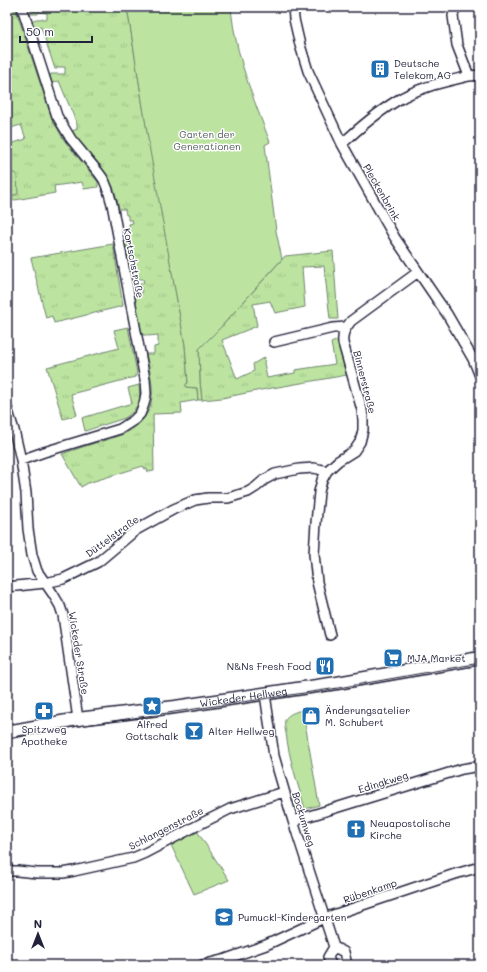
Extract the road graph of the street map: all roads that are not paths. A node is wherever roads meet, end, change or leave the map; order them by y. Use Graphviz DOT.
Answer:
graph roads {
  1 [pos="22,7"];
  2 [pos="293,7"];
  3 [pos="455,7"];
  4 [pos="480,75"];
  5 [pos="469,76"];
  6 [pos="342,144"];
  7 [pos="418,272"];
  8 [pos="346,327"];
  9 [pos="274,342"];
  10 [pos="480,376"];
  11 [pos="7,408"];
  12 [pos="21,460"];
  13 [pos="327,471"];
  14 [pos="45,583"];
  15 [pos="7,587"];
  16 [pos="330,635"];
  17 [pos="480,658"];
  18 [pos="265,694"];
  19 [pos="78,719"];
  20 [pos="7,732"];
  21 [pos="480,766"];
  22 [pos="284,792"];
  23 [pos="293,820"];
  24 [pos="480,867"];
  25 [pos="7,871"];
  26 [pos="324,918"];
  27 [pos="334,947"];
  28 [pos="202,965"];
  29 [pos="331,965"];
  30 [pos="347,965"];
  1 -- 12 [label="street, Kortschstraße"];
  2 -- 6 [label="street, Pleckenbrink"];
  3 -- 5 [label="street"];
  4 -- 5 [label="street"];
  5 -- 6 [label="street"];
  6 -- 7 [label="street, Pleckenbrink"];
  7 -- 8 [label="street"];
  7 -- 10 [label="street, Pleckenbrink"];
  8 -- 9 [label="street"];
  8 -- 13 [label="street, Binnerstraße"];
  11 -- 12 [label="street, Wickeder Straße"];
  12 -- 14 [label="street, Wickeder Straße"];
  13 -- 14 [label="street, Düttelstraße"];
  13 -- 16 [label="street, Binnerstraße"];
  14 -- 15 [label="street, Düttelstraße"];
  14 -- 19 [label="street, Wickeder Straße"];
  17 -- 18 [label="main road, Wickeder Hellweg"];
  18 -- 19 [label="main road, Wickeder Hellweg"];
  18 -- 22 [label="street, Bockumweg"];
  19 -- 20 [label="main road, Wickeder Hellweg"];
  21 -- 23 [label="street, Edingkweg"];
  22 -- 23 [label="street, Bockumweg"];
  22 -- 25 [label="street, Schlangenstraße"];
  23 -- 26 [label="street, Bockumweg"];
  24 -- 26 [label="street, Rübenkamp"];
  26 -- 27 [label="street, Bockumweg"];
  26 -- 28 [label="street, Rübenkamp"];
  27 -- 29 [label="street, Bockumweg"];
  27 -- 30 [label="street, Bockumweg"];
}
